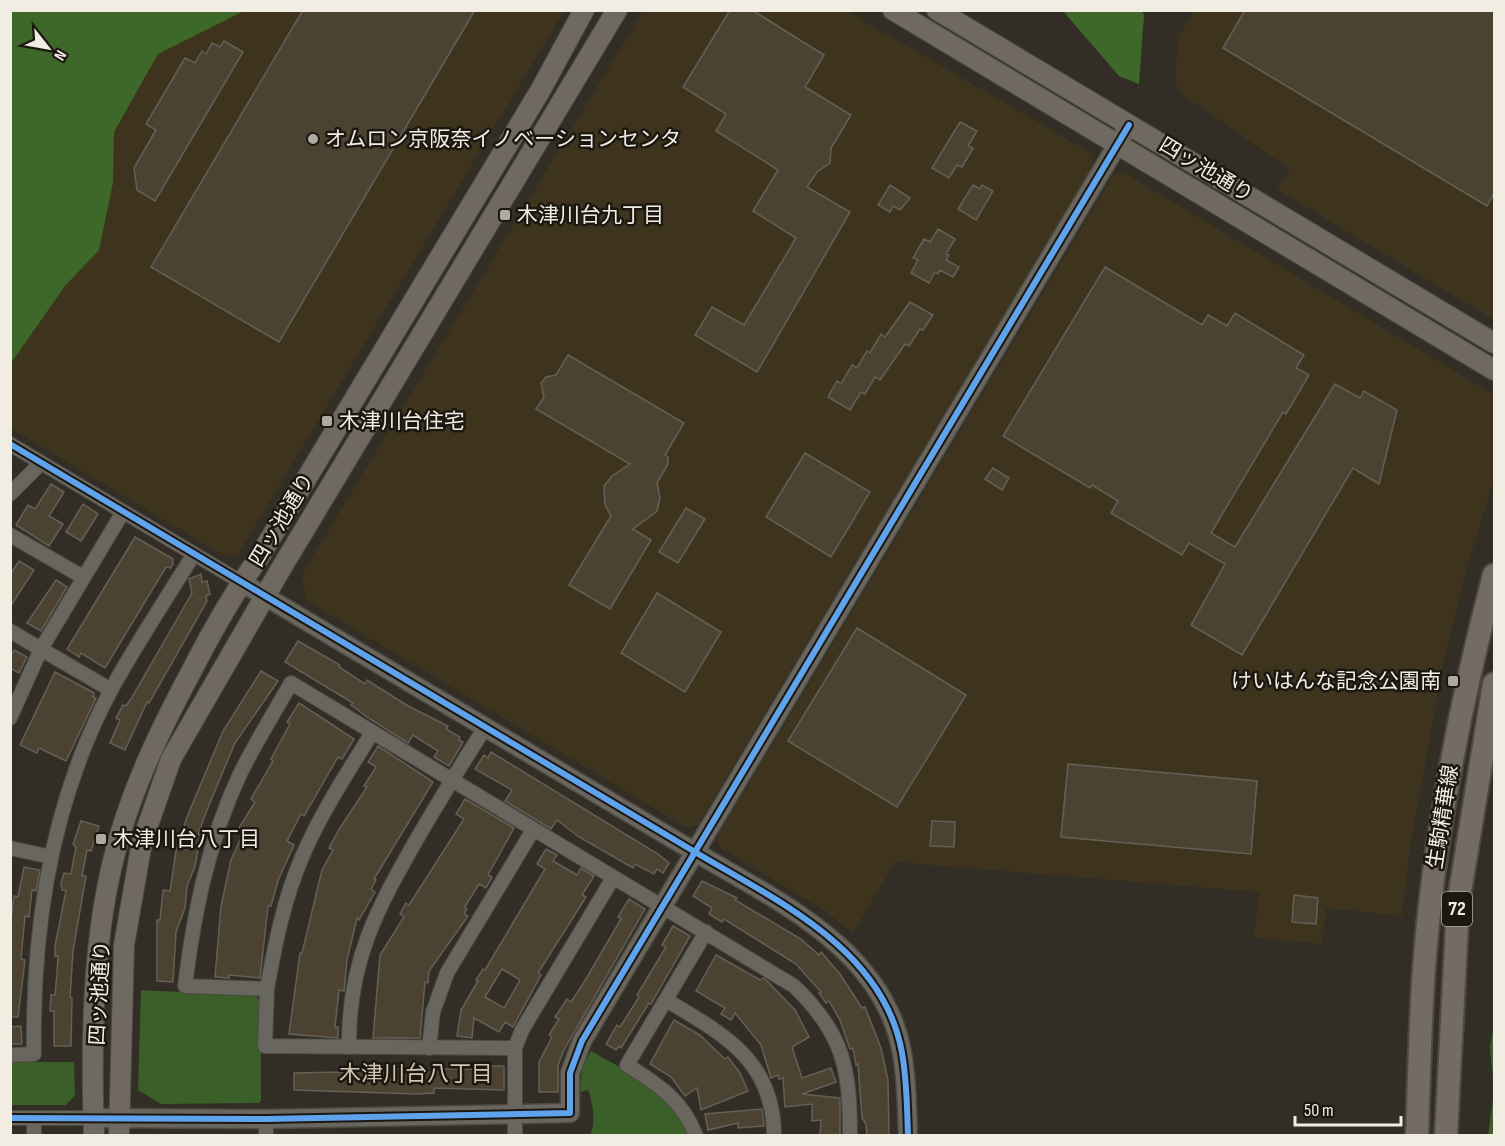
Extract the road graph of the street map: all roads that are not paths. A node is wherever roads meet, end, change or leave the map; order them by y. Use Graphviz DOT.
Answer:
graph roads {
  1 [pos="584,10"];
  2 [pos="617,10"];
  3 [pos="893,10"];
  4 [pos="937,10"];
  5 [pos="1129,125"];
  6 [pos="1118,145"];
  7 [pos="1494,343"];
  8 [pos="1494,370"];
  9 [pos="10,444"];
  10 [pos="41,463"];
  11 [pos="10,494"];
  12 [pos="123,512"];
  13 [pos="10,535"];
  14 [pos="194,554"];
  15 [pos="1494,575"];
  16 [pos="83,577"];
  17 [pos="241,582"];
  18 [pos="264,596"];
  19 [pos="10,630"];
  20 [pos="42,649"];
  21 [pos="1494,684"];
  22 [pos="111,690"];
  23 [pos="10,717"];
  24 [pos="485,728"];
  25 [pos="372,733"];
  26 [pos="452,779"];
  27 [pos="533,830"];
  28 [pos="10,848"];
  29 [pos="695,852"];
  30 [pos="51,857"];
  31 [pos="613,878"];
  32 [pos="663,906"];
  33 [pos="706,932"];
  34 [pos="267,989"];
  35 [pos="666,1000"];
  36 [pos="349,1047"];
  37 [pos="429,1048"];
  38 [pos="515,1048"];
  39 [pos="10,1055"];
  40 [pos="514,1114"];
  41 [pos="10,1118"];
  42 [pos="34,1119"];
  43 [pos="93,1127"];
  44 [pos="119,1127"];
  45 [pos="266,1127"];
  46 [pos="34,1136"];
  47 [pos="515,1136"];
  48 [pos="696,1136"];
  49 [pos="774,1136"];
  50 [pos="850,1136"];
  51 [pos="908,1136"];
  52 [pos="1417,1136"];
  53 [pos="1446,1136"];
  1 -- 17 [label="main road, 四ッ池通り"];
  2 -- 18 [label="main road, 四ッ池通り"];
  3 -- 6 [label="main road, 四ッ池通り"];
  4 -- 5 [label="main road, 四ッ池通り"];
  5 -- 6 [label="street"];
  5 -- 7 [label="main road, 四ッ池通り"];
  6 -- 8 [label="main road, 四ッ池通り"];
  6 -- 29 [label="street"];
  9 -- 10 [label="street"];
  10 -- 11 [label="street"];
  10 -- 12 [label="street"];
  12 -- 14 [label="street"];
  12 -- 16 [label="street"];
  13 -- 16 [label="street"];
  14 -- 17 [label="street"];
  14 -- 22 [label="street"];
  15 -- 52 [label="main road, 生駒精華線 / 72"];
  16 -- 20 [label="street"];
  17 -- 18 [label="street"];
  17 -- 43 [label="main road, 四ッ池通り"];
  18 -- 24 [label="street"];
  18 -- 44 [label="main road, 四ッ池通り"];
  19 -- 20 [label="street"];
  20 -- 22 [label="street"];
  20 -- 23 [label="street"];
  21 -- 53 [label="main road, 生駒精華線 / 72"];
  22 -- 30 [label="street"];
  24 -- 26 [label="street"];
  24 -- 29 [label="street"];
  25 -- 26 [label="street"];
  25 -- 34 [label="street"];
  25 -- 34 [label="street"];
  26 -- 27 [label="street"];
  26 -- 36 [label="street"];
  27 -- 31 [label="street"];
  27 -- 37 [label="street"];
  28 -- 30 [label="street"];
  29 -- 32 [label="street"];
  29 -- 51 [label="street"];
  30 -- 39 [label="street"];
  31 -- 32 [label="street"];
  31 -- 38 [label="street"];
  32 -- 33 [label="street"];
  32 -- 40 [label="street"];
  33 -- 35 [label="street"];
  33 -- 50 [label="street"];
  34 -- 36 [label="street"];
  35 -- 48 [label="street"];
  35 -- 49 [label="street"];
  36 -- 37 [label="street"];
  37 -- 38 [label="street"];
  38 -- 40 [label="street"];
  40 -- 45 [label="street"];
  40 -- 47 [label="street"];
  41 -- 42 [label="street"];
  42 -- 43 [label="street"];
  42 -- 46 [label="street"];
  43 -- 44 [label="street"];
  44 -- 45 [label="street"];
}
